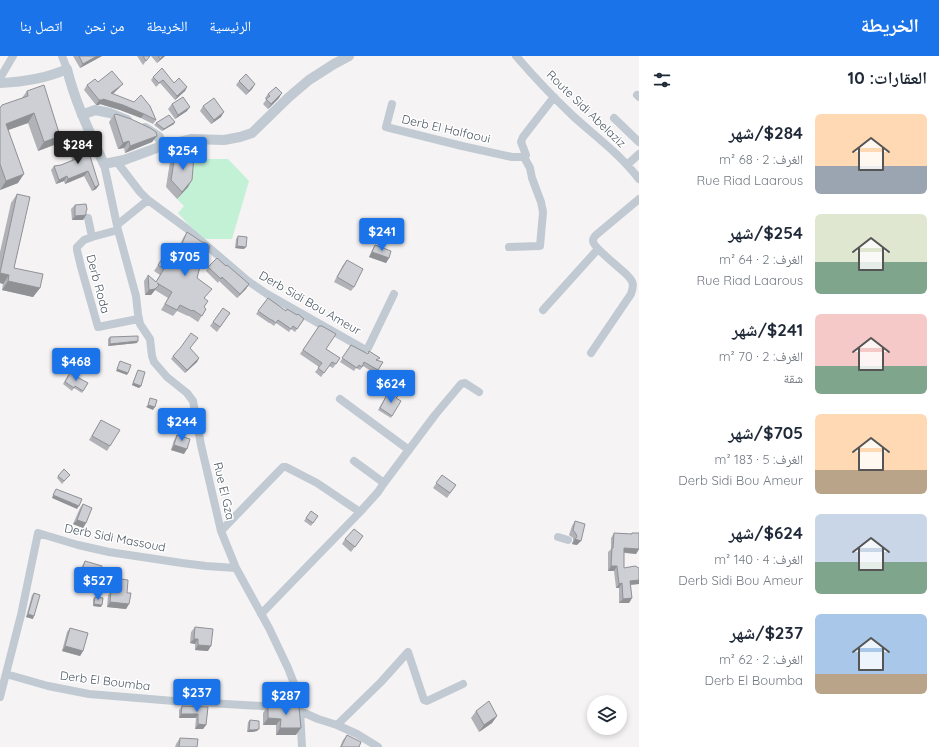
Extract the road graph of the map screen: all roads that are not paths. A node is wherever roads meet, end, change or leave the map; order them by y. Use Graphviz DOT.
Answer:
graph roads {
  1 [pos="13,56"];
  2 [pos="62,56"];
  3 [pos="349,56"];
  4 [pos="516,56"];
  5 [pos="67,69"];
  6 [pos="0,78"];
  7 [pos="0,83"];
  8 [pos="554,97"];
  9 [pos="392,104"];
  10 [pos="82,115"];
  11 [pos="614,118"];
  12 [pos="639,142"];
  13 [pos="162,146"];
  14 [pos="639,154"];
  15 [pos="524,157"];
  16 [pos="117,162"];
  17 [pos="104,164"];
  18 [pos="627,165"];
  19 [pos="639,179"];
  20 [pos="639,199"];
  21 [pos="148,200"];
  22 [pos="88,218"];
  23 [pos="117,227"];
  24 [pos="92,237"];
  25 [pos="509,247"];
  26 [pos="598,250"];
  27 [pos="394,294"];
  28 [pos="543,310"];
  29 [pos="138,319"];
  30 [pos="591,353"];
  31 [pos="479,392"];
  32 [pos="340,399"];
  33 [pos="409,450"];
  34 [pos="354,461"];
  35 [pos="384,483"];
  36 [pos="360,512"];
  37 [pos="221,531"];
  38 [pos="558,537"];
  39 [pos="568,540"];
  40 [pos="236,568"];
  41 [pos="260,614"];
  42 [pos="6,674"];
  43 [pos="463,684"];
  44 [pos="0,697"];
  45 [pos="294,708"];
  46 [pos="337,725"];
  47 [pos="302,747"];
  48 [pos="378,747"];
  1 -- 6 [label="street"];
  2 -- 5 [label="street"];
  3 -- 13 [label="street"];
  4 -- 8 [label="street, Route Sidi Abelaziz"];
  5 -- 7 [label="street"];
  5 -- 10 [label="street"];
  8 -- 15 [label="street"];
  8 -- 18 [label="street, Route Sidi Abelaziz"];
  9 -- 15 [label="street, Derb El Halfaoui"];
  10 -- 13 [label="street"];
  10 -- 17 [label="street"];
  11 -- 12 [label="street"];
  13 -- 16 [label="street"];
  14 -- 18 [label="street"];
  15 -- 25 [label="street"];
  16 -- 17 [label="street"];
  16 -- 21 [label="street, Derb Sidi Bou Ameur"];
  17 -- 23 [label="street, Rue El Gza"];
  18 -- 19 [label="street, Route Sidi Abelaziz"];
  20 -- 26 [label="street"];
  21 -- 23 [label="street"];
  21 -- 27 [label="street, Derb Sidi Bou Ameur"];
  22 -- 24 [label="street, Derb Roda"];
  23 -- 24 [label="street, Derb Roda"];
  23 -- 29 [label="street, Rue El Gza"];
  24 -- 29 [label="street, Derb Roda"];
  26 -- 28 [label="street"];
  26 -- 30 [label="street"];
  29 -- 37 [label="street, Rue El Gza"];
  31 -- 33 [label="street"];
  32 -- 33 [label="street"];
  33 -- 35 [label="street"];
  34 -- 35 [label="street"];
  35 -- 36 [label="street"];
  36 -- 37 [label="street"];
  36 -- 41 [label="street"];
  37 -- 40 [label="street, Rue El Gza"];
  38 -- 39 [label="street"];
  40 -- 41 [label="street, Rue El Gza"];
  40 -- 42 [label="street, Derb Sidi Massoud"];
  41 -- 45 [label="street, Rue El Gza"];
  42 -- 44 [label="street, Derb Sidi Massoud"];
  42 -- 45 [label="street, Derb El Boumba"];
  43 -- 46 [label="street"];
  45 -- 46 [label="street"];
  45 -- 47 [label="street, Rue El Gza"];
  46 -- 48 [label="street"];
}
